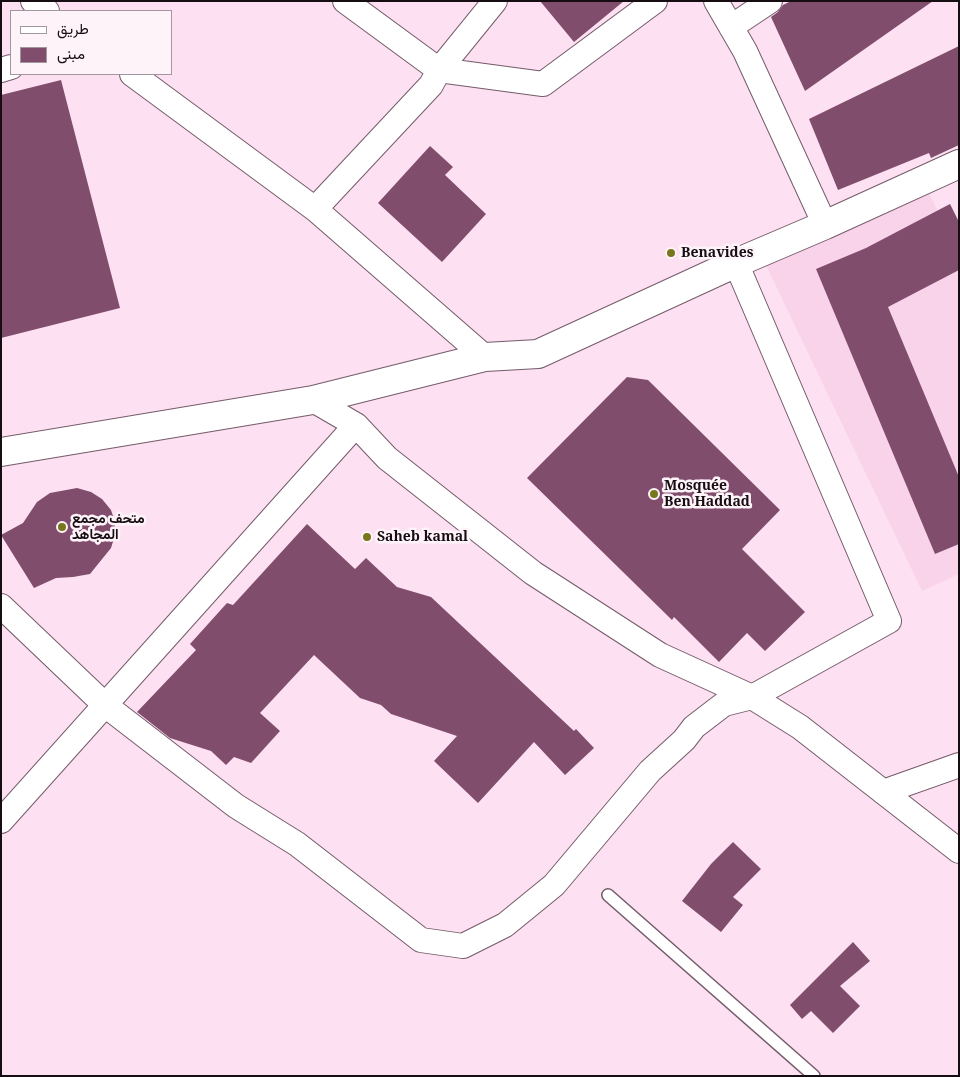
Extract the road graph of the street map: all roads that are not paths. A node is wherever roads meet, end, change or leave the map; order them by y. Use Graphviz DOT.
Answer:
graph roads {
  1 [pos="34,1"];
  2 [pos="345,1"];
  3 [pos="495,1"];
  4 [pos="655,1"];
  5 [pos="716,1"];
  6 [pos="770,1"];
  7 [pos="46,10"];
  8 [pos="731,27"];
  9 [pos="439,70"];
  10 [pos="133,75"];
  11 [pos="959,164"];
  12 [pos="315,209"];
  13 [pos="825,225"];
  14 [pos="736,263"];
  15 [pos="485,357"];
  16 [pos="313,400"];
  17 [pos="356,425"];
  18 [pos="1,452"];
  19 [pos="1,606"];
  20 [pos="752,697"];
  21 [pos="105,705"];
  22 [pos="959,765"];
  23 [pos="883,792"];
  24 [pos="1,820"];
  25 [pos="959,851"];
  26 [pos="608,895"];
  27 [pos="814,1076"];
  1 -- 7 [label="street"];
  2 -- 9 [label="street"];
  3 -- 9 [label="street"];
  4 -- 9 [label="street"];
  5 -- 8 [label="street"];
  6 -- 8 [label="street"];
  8 -- 13 [label="street"];
  9 -- 12 [label="street"];
  10 -- 12 [label="street"];
  11 -- 13 [label="street"];
  12 -- 15 [label="street"];
  13 -- 14 [label="street"];
  14 -- 15 [label="street"];
  14 -- 20 [label="street"];
  15 -- 16 [label="street"];
  16 -- 17 [label="street"];
  16 -- 18 [label="street"];
  17 -- 20 [label="street"];
  17 -- 21 [label="street"];
  19 -- 21 [label="street"];
  20 -- 21 [label="street"];
  20 -- 23 [label="street"];
  21 -- 24 [label="street"];
  22 -- 23 [label="street"];
  23 -- 25 [label="street"];
  26 -- 27 [label="lane"];
}
